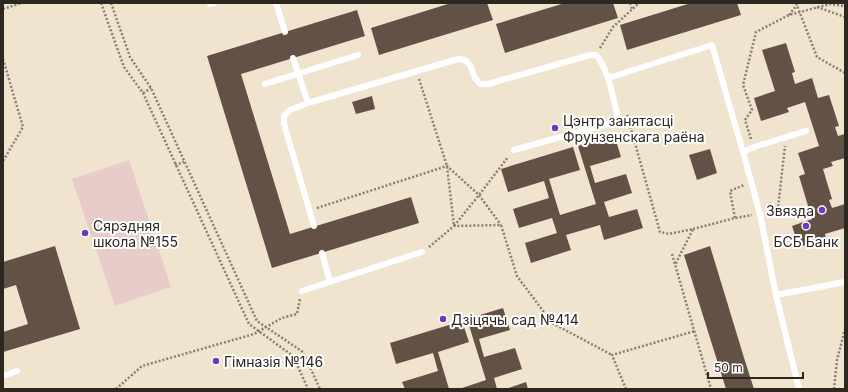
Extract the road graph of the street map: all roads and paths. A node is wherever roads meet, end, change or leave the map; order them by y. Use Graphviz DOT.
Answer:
graph roads {
  1 [pos="22,3"];
  2 [pos="101,3"];
  3 [pos="111,3"];
  4 [pos="276,3"];
  5 [pos="630,3"];
  6 [pos="639,3"];
  7 [pos="797,4"];
  8 [pos="845,6"];
  9 [pos="817,7"];
  10 [pos="3,9"];
  11 [pos="632,9"];
  12 [pos="800,12"];
  13 [pos="789,16"];
  14 [pos="845,17"];
  15 [pos="285,32"];
  16 [pos="358,55"];
  17 [pos="596,55"];
  18 [pos="293,58"];
  19 [pos="3,59"];
  20 [pos="417,71"];
  21 [pos="845,73"];
  22 [pos="298,74"];
  23 [pos="608,78"];
  24 [pos="265,84"];
  25 [pos="151,88"];
  26 [pos="142,93"];
  27 [pos="308,103"];
  28 [pos="626,113"];
  29 [pos="806,131"];
  30 [pos="786,138"];
  31 [pos="754,147"];
  32 [pos="514,150"];
  33 [pos="743,152"];
  34 [pos="3,161"];
  35 [pos="184,162"];
  36 [pos="175,165"];
  37 [pos="446,166"];
  38 [pos="751,182"];
  39 [pos="479,195"];
  40 [pos="309,210"];
  41 [pos="760,214"];
  42 [pos="735,218"];
  43 [pos="501,225"];
  44 [pos="314,226"];
  45 [pos="454,226"];
  46 [pos="693,229"];
  47 [pos="322,252"];
  48 [pos="422,252"];
  49 [pos="672,254"];
  50 [pos="675,265"];
  51 [pos="330,282"];
  52 [pos="845,282"];
  53 [pos="302,291"];
  54 [pos="776,295"];
  55 [pos="266,327"];
  56 [pos="845,329"];
  57 [pos="259,331"];
  58 [pos="695,331"];
  59 [pos="612,355"];
  60 [pos="18,371"];
  61 [pos="3,376"];
  62 [pos="116,389"];
  63 [pos="308,389"];
  64 [pos="320,389"];
  65 [pos="626,389"];
  66 [pos="712,389"];
  67 [pos="799,389"];
  68 [pos="834,389"];
  1 -- 10 [label="path"];
  2 -- 26 [label="path"];
  3 -- 25 [label="path"];
  4 -- 15 [label="lane"];
  5 -- 11 [label="path"];
  6 -- 11 [label="path"];
  7 -- 12 [label="path"];
  7 -- 13 [label="path"];
  8 -- 9 [label="path"];
  9 -- 12 [label="path"];
  9 -- 14 [label="path"];
  11 -- 17 [label="path"];
  12 -- 13 [label="path"];
  12 -- 21 [label="path"];
  13 -- 31 [label="path"];
  16 -- 22 [label="lane"];
  17 -- 20 [label="lane"];
  17 -- 23 [label="lane"];
  18 -- 22 [label="lane"];
  19 -- 34 [label="path"];
  20 -- 27 [label="lane"];
  20 -- 37 [label="path"];
  22 -- 24 [label="lane"];
  22 -- 27 [label="lane"];
  23 -- 32 [label="lane"];
  23 -- 33 [label="lane"];
  25 -- 26 [label="path"];
  25 -- 35 [label="path"];
  26 -- 36 [label="path"];
  27 -- 40 [label="lane"];
  28 -- 46 [label="path"];
  29 -- 30 [label="lane"];
  30 -- 31 [label="lane"];
  30 -- 41 [label="path"];
  31 -- 33 [label="lane"];
  32 -- 39 [label="path"];
  33 -- 38 [label="lane"];
  35 -- 36 [label="path"];
  35 -- 55 [label="path"];
  36 -- 57 [label="path"];
  37 -- 39 [label="path"];
  37 -- 40 [label="path"];
  37 -- 45 [label="path"];
  38 -- 41 [label="lane"];
  38 -- 42 [label="path"];
  39 -- 43 [label="path"];
  39 -- 45 [label="path"];
  40 -- 44 [label="lane"];
  41 -- 42 [label="path"];
  41 -- 54 [label="lane"];
  42 -- 46 [label="path"];
  43 -- 45 [label="path"];
  43 -- 59 [label="path"];
  45 -- 48 [label="path"];
  46 -- 50 [label="path"];
  47 -- 51 [label="lane"];
  48 -- 51 [label="lane"];
  49 -- 50 [label="path"];
  50 -- 58 [label="path"];
  51 -- 53 [label="lane"];
  52 -- 54 [label="lane"];
  53 -- 55 [label="path"];
  54 -- 67 [label="lane"];
  55 -- 57 [label="path"];
  55 -- 64 [label="path"];
  56 -- 68 [label="path"];
  57 -- 62 [label="path"];
  57 -- 63 [label="path"];
  58 -- 59 [label="path"];
  58 -- 66 [label="path"];
  59 -- 65 [label="path"];
  60 -- 61 [label="lane"];
}
